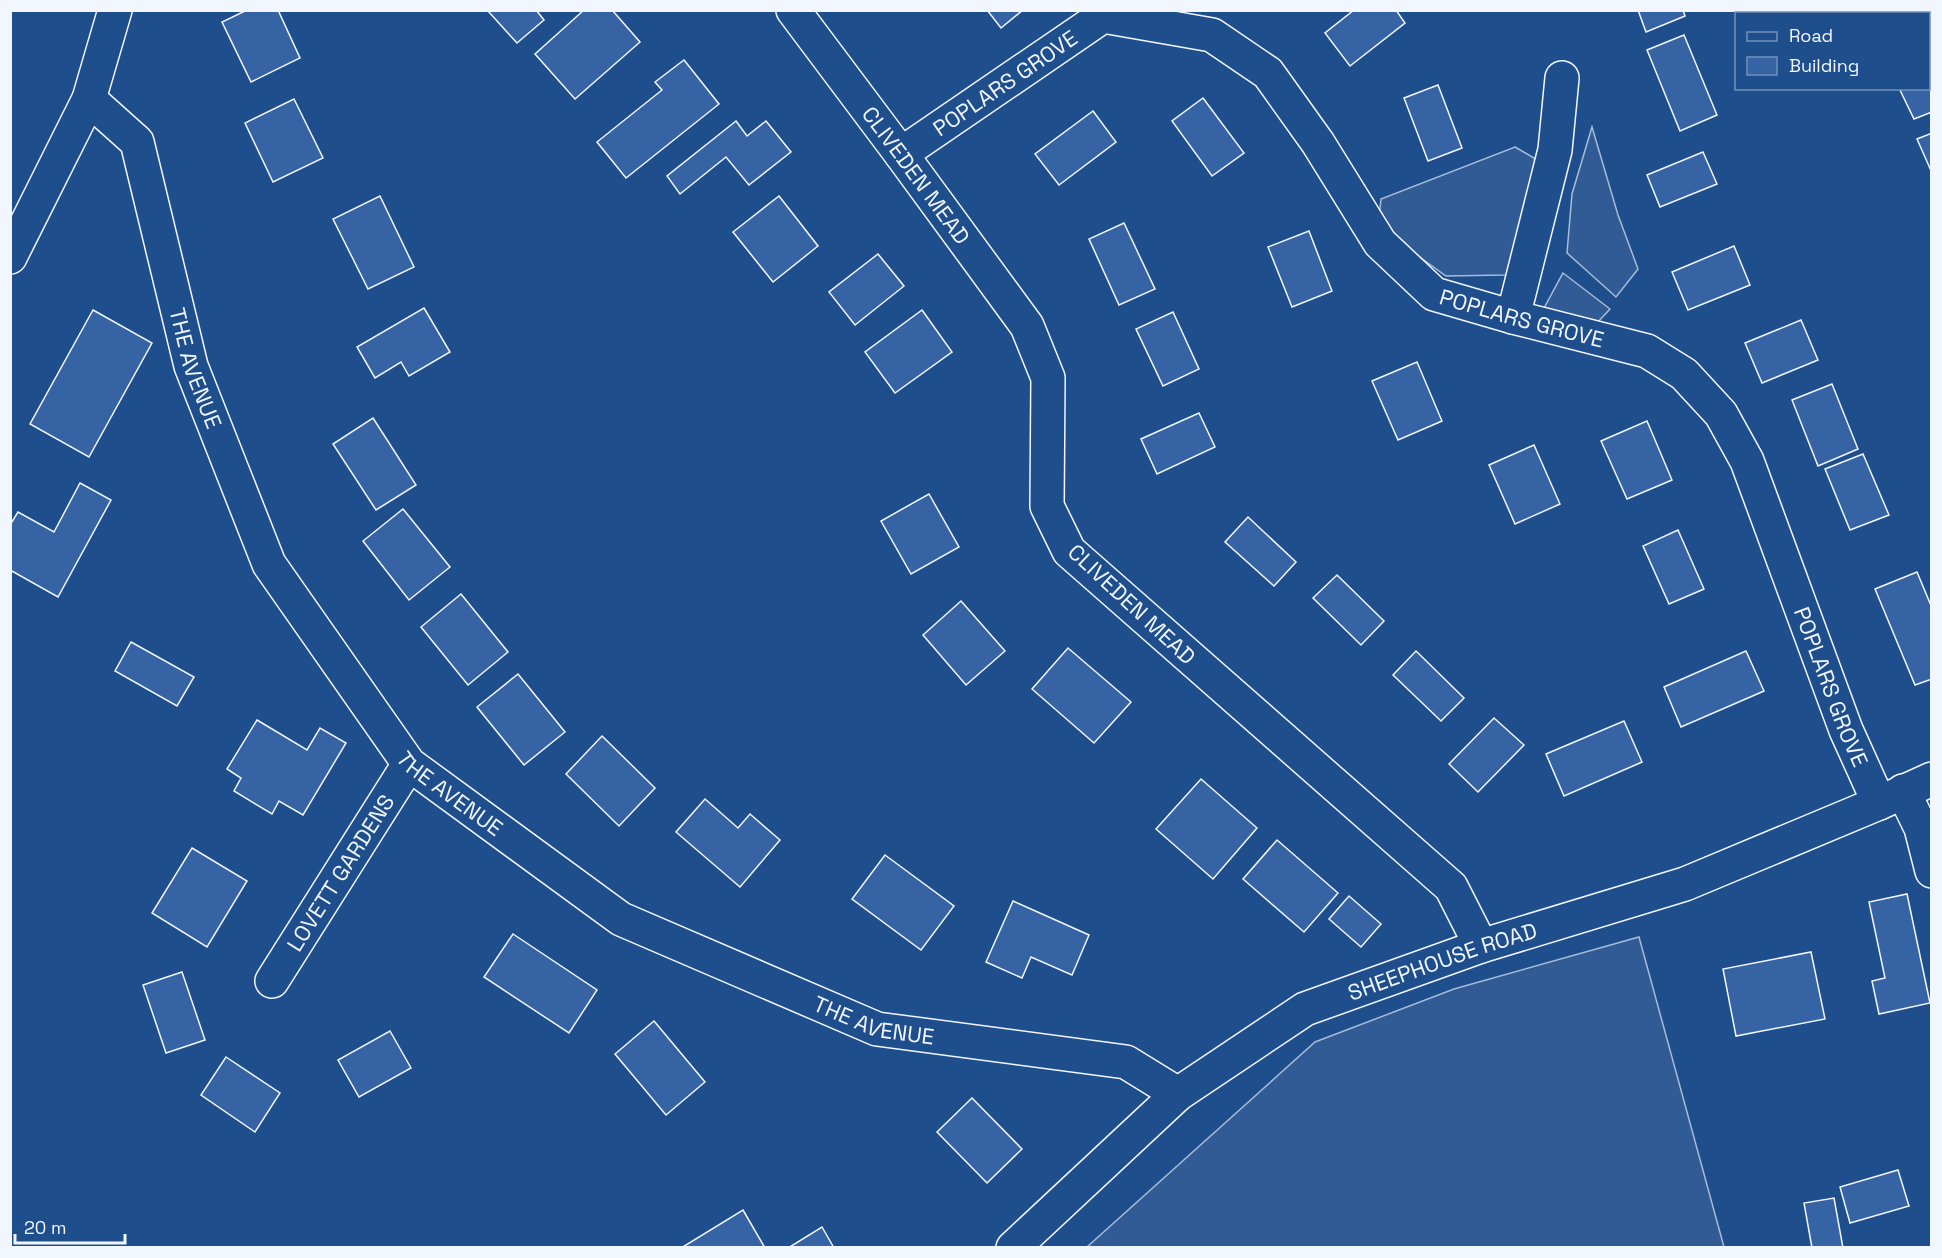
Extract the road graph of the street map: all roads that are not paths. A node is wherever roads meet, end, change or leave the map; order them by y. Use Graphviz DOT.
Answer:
graph roads {
  1 [pos="115,10"];
  2 [pos="793,10"];
  3 [pos="1562,78"];
  4 [pos="89,99"];
  5 [pos="901,154"];
  6 [pos="10,257"];
  7 [pos="1513,317"];
  8 [pos="409,764"];
  9 [pos="1905,791"];
  10 [pos="1932,871"];
  11 [pos="1481,946"];
  12 [pos="272,981"];
  13 [pos="1178,1094"];
  14 [pos="1013,1248"];
  1 -- 4 [label="street"];
  2 -- 5 [label="street, CLIVEDEN MEAD"];
  3 -- 7 [label="street"];
  4 -- 6 [label="street"];
  4 -- 8 [label="street, THE AVENUE"];
  5 -- 7 [label="street, POPLARS GROVE"];
  5 -- 11 [label="street, CLIVEDEN MEAD"];
  7 -- 9 [label="street, POPLARS GROVE"];
  8 -- 12 [label="street, LOVETT GARDENS"];
  8 -- 13 [label="street, THE AVENUE"];
  9 -- 10 [label="street, POPLARS GROVE"];
  9 -- 11 [label="street, SHEEPHOUSE ROAD"];
  11 -- 13 [label="street, SHEEPHOUSE ROAD"];
  13 -- 14 [label="street, SHEEPHOUSE ROAD"];
}
